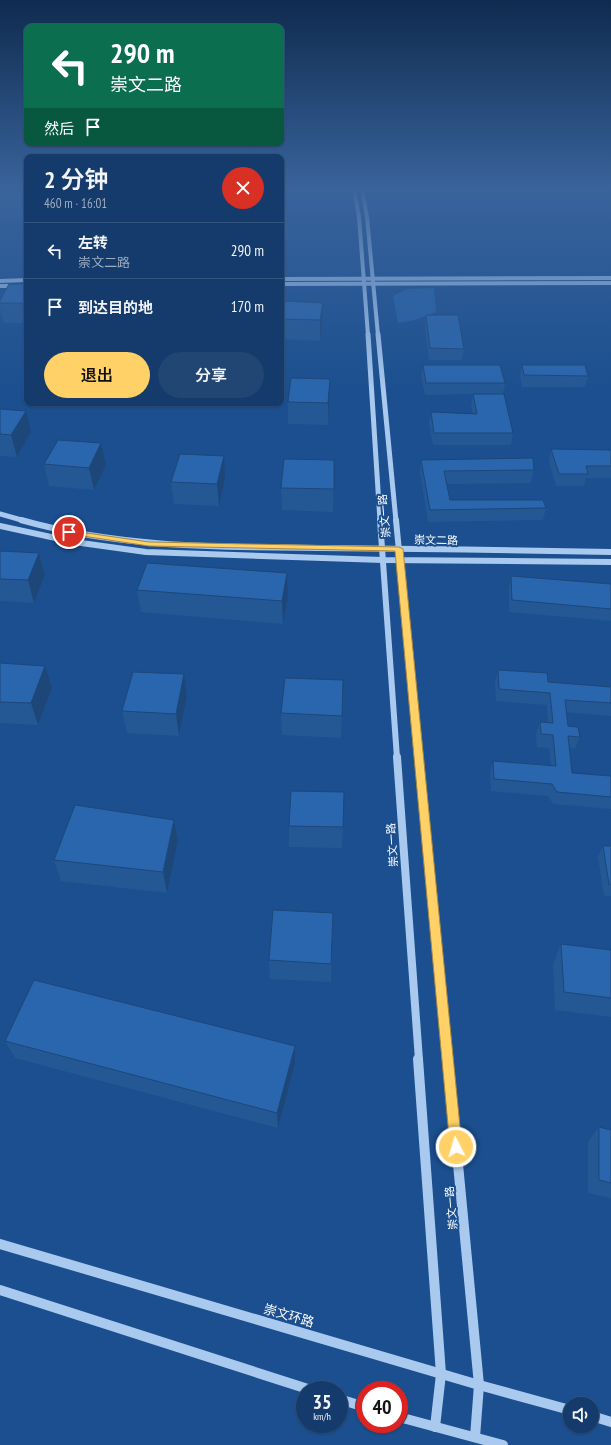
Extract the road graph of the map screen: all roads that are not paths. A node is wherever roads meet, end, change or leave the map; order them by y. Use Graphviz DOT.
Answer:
graph roads {
  1 [pos="363,256"];
  2 [pos="371,256"];
  3 [pos="611,278"];
  4 [pos="284,279"];
  5 [pos="24,280"];
  6 [pos="0,281"];
  7 [pos="365,281"];
  8 [pos="373,281"];
  9 [pos="611,283"];
  10 [pos="284,284"];
  11 [pos="0,286"];
  12 [pos="24,286"];
  13 [pos="0,514"];
  14 [pos="0,526"];
  15 [pos="382,549"];
  16 [pos="399,549"];
  17 [pos="611,552"];
  18 [pos="383,560"];
  19 [pos="400,560"];
  20 [pos="611,562"];
  21 [pos="0,1244"];
  22 [pos="0,1290"];
  23 [pos="441,1374"];
  24 [pos="296,1385"];
  25 [pos="479,1385"];
  26 [pos="563,1408"];
  27 [pos="599,1418"];
  28 [pos="408,1420"];
  29 [pos="611,1422"];
  30 [pos="435,1427"];
  31 [pos="475,1437"];
  32 [pos="503,1445"];
  1 -- 7 [label="street, 崇文一路"];
  2 -- 8 [label="street, 崇文一路"];
  3 -- 8 [label="street"];
  4 -- 7 [label="street"];
  5 -- 6 [label="street"];
  7 -- 8 [label="street"];
  7 -- 10 [label="street"];
  7 -- 15 [label="street, 崇文一路"];
  8 -- 9 [label="street"];
  8 -- 16 [label="street, 崇文一路"];
  11 -- 12 [label="street"];
  13 -- 15 [label="street, 崇文二路"];
  14 -- 18 [label="street, 崇文二路"];
  15 -- 16 [label="street, 崇文二路"];
  15 -- 18 [label="street, 崇文一路"];
  16 -- 17 [label="street, 崇文二路"];
  16 -- 19 [label="street, 崇文一路"];
  18 -- 19 [label="street, 崇文二路"];
  18 -- 23 [label="street, 崇文一路"];
  19 -- 20 [label="street, 崇文二路"];
  19 -- 25 [label="street, 崇文一路"];
  21 -- 23 [label="street, 崇文环路"];
  22 -- 24 [label="street"];
  23 -- 25 [label="street, 崇文环路"];
  23 -- 30 [label="street, 崇文一路"];
  25 -- 26 [label="street, 崇文环路"];
  25 -- 31 [label="street, 崇文一路"];
  27 -- 29 [label="street"];
  28 -- 30 [label="street"];
  30 -- 31 [label="street"];
  31 -- 32 [label="street"];
}
